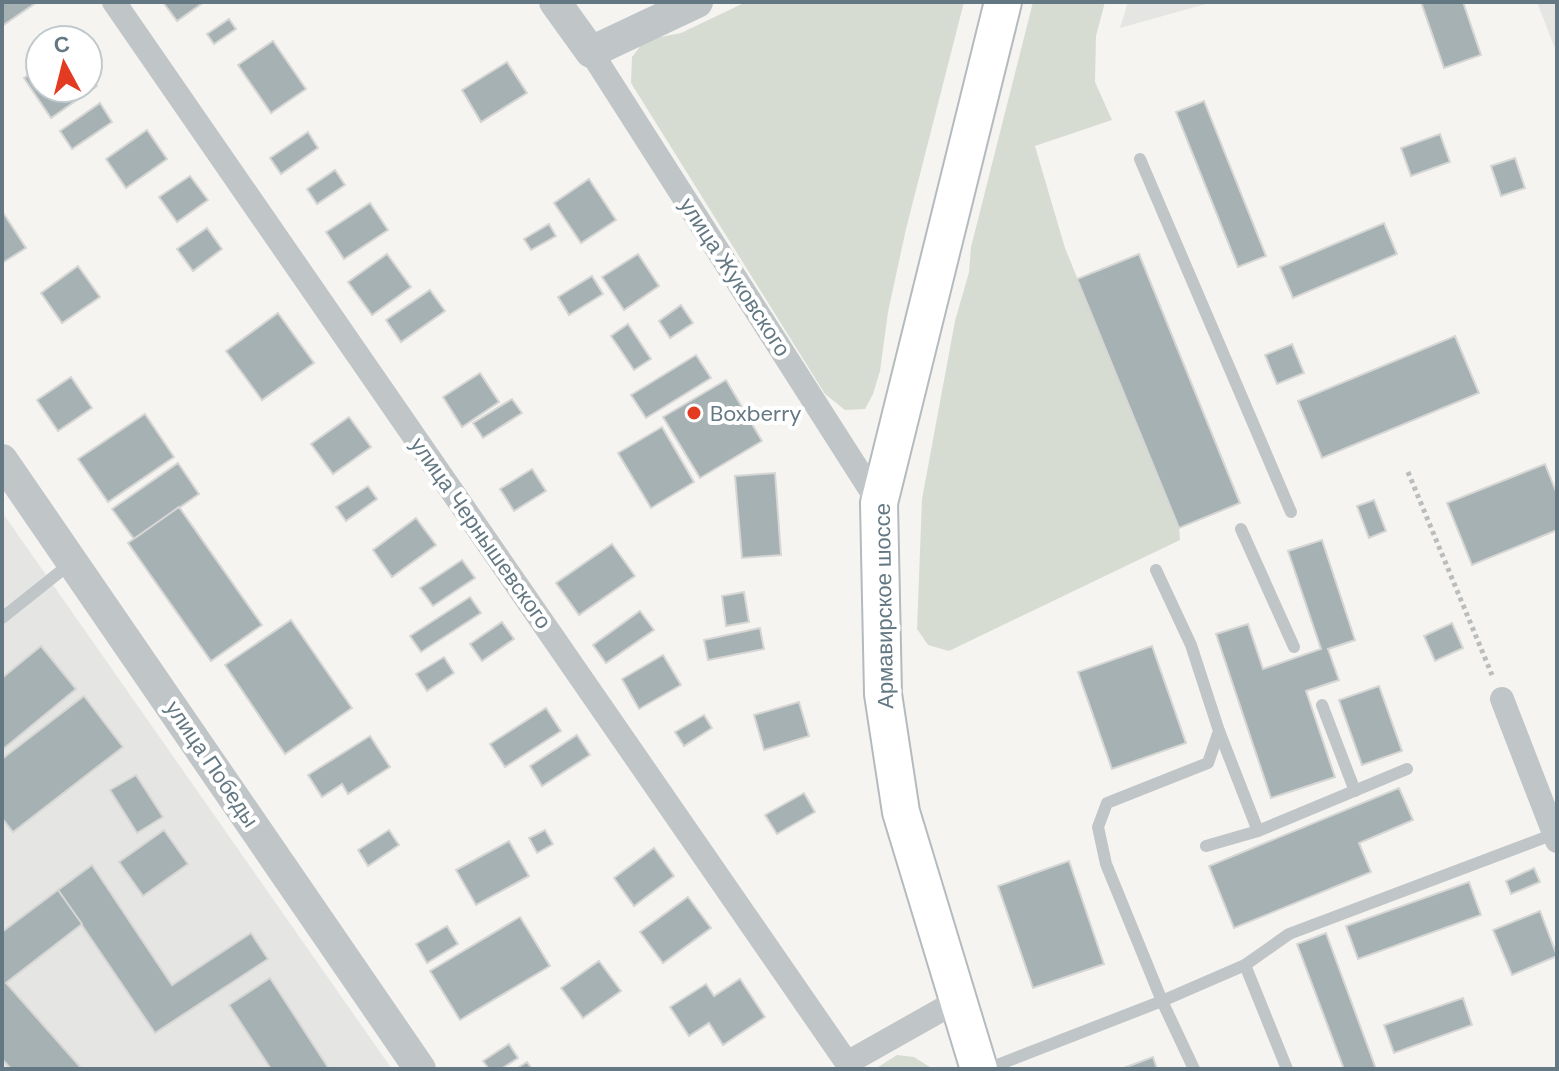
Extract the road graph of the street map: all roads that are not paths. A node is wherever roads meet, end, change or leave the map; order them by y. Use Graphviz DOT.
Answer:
graph roads {
  1 [pos="114,2"];
  2 [pos="555,2"];
  3 [pos="697,2"];
  4 [pos="1003,2"];
  5 [pos="591,52"];
  6 [pos="1140,159"];
  7 [pos="2,460"];
  8 [pos="879,503"];
  9 [pos="1291,512"];
  10 [pos="1241,529"];
  11 [pos="73,561"];
  12 [pos="1156,570"];
  13 [pos="2,618"];
  14 [pos="1294,647"];
  15 [pos="1502,699"];
  16 [pos="1322,705"];
  17 [pos="1219,731"];
  18 [pos="1407,769"];
  19 [pos="1355,791"];
  20 [pos="1258,831"];
  21 [pos="1556,838"];
  22 [pos="1206,846"];
  23 [pos="1245,965"];
  24 [pos="957,1001"];
  25 [pos="1162,1001"];
  26 [pos="843,1066"];
  27 [pos="420,1069"];
  28 [pos="979,1069"];
  29 [pos="987,1069"];
  30 [pos="1194,1069"];
  31 [pos="1287,1069"];
  1 -- 26 [label="street, улица Чернышевского"];
  2 -- 5 [label="street, улица Жуковского"];
  3 -- 5 [label="street"];
  4 -- 8 [label="main road, Армавирское шоссе"];
  5 -- 8 [label="street, улица Жуковского"];
  6 -- 9 [label="lane"];
  7 -- 11 [label="street, улица Победы"];
  8 -- 24 [label="main road, Армавирское шоссе"];
  10 -- 14 [label="lane"];
  11 -- 13 [label="lane"];
  11 -- 27 [label="street, улица Победы"];
  12 -- 17 [label="lane"];
  15 -- 21 [label="street"];
  16 -- 19 [label="lane"];
  17 -- 20 [label="lane"];
  17 -- 25 [label="lane"];
  18 -- 19 [label="lane"];
  19 -- 20 [label="lane"];
  20 -- 22 [label="lane"];
  21 -- 23 [label="lane"];
  23 -- 25 [label="lane"];
  23 -- 31 [label="lane"];
  24 -- 26 [label="street"];
  24 -- 28 [label="main road, Армавирское шоссе"];
  25 -- 29 [label="lane"];
  25 -- 30 [label="lane"];
}
